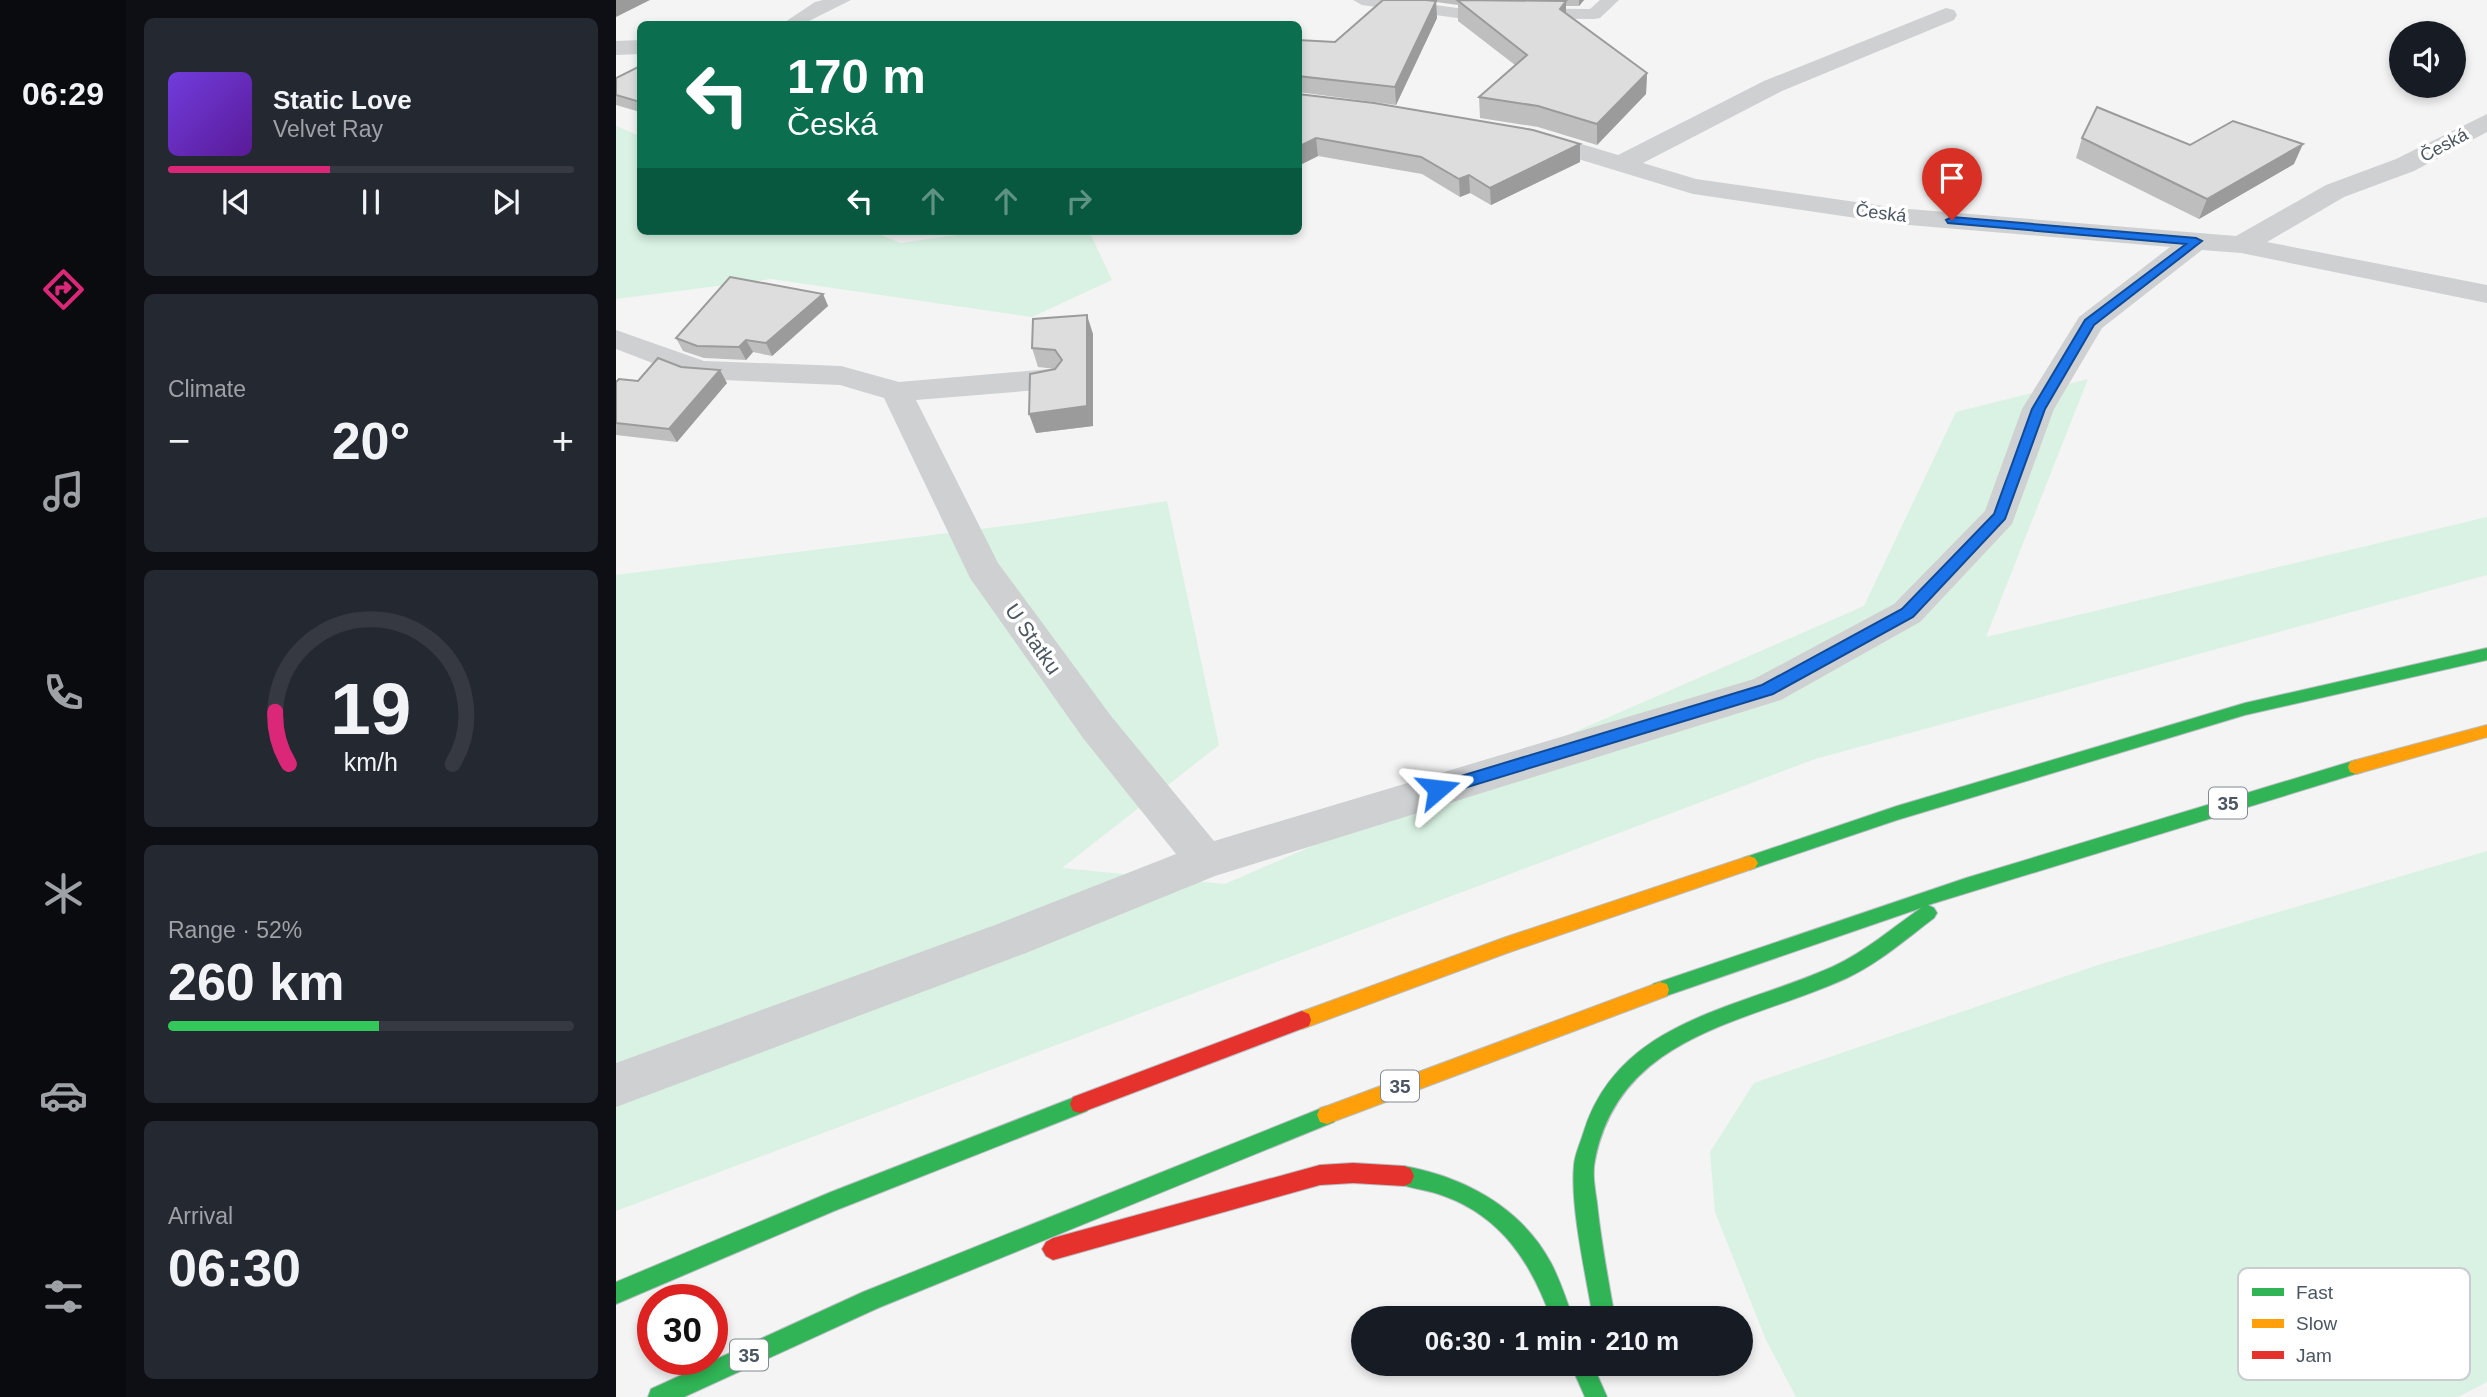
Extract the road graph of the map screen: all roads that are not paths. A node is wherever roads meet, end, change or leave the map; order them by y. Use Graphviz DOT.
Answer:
graph roads {
  1 [pos="842,0"];
  2 [pos="1362,0"];
  3 [pos="1610,0"];
  4 [pos="1946,15"];
  5 [pos="796,21"];
  6 [pos="637,47"];
  7 [pos="616,48"];
  8 [pos="2487,122"];
  9 [pos="1498,131"];
  10 [pos="1621,163"];
  11 [pos="2196,241"];
  12 [pos="2241,246"];
  13 [pos="2487,294"];
  14 [pos="616,339"];
  15 [pos="1050,379"];
  16 [pos="898,392"];
  17 [pos="2487,654"];
  18 [pos="2487,731"];
  19 [pos="1206,861"];
  20 [pos="1971,884"];
  21 [pos="616,1085"];
  22 [pos="1037,1254"];
  23 [pos="1011,1262"];
  24 [pos="616,1293"];
  25 [pos="1557,1306"];
  26 [pos="1602,1306"];
  27 [pos="839,1313"];
  28 [pos="1587,1376"];
  29 [pos="659,1397"];
  30 [pos="1596,1397"];
  1 -- 5 [label="lane"];
  2 -- 3 [label="lane"];
  4 -- 10 [label="street"];
  6 -- 7 [label="street"];
  8 -- 12 [label="street, Česká"];
  9 -- 10 [label="street, Česká"];
  10 -- 11 [label="street, Česká"];
  11 -- 12 [label="street, Česká"];
  11 -- 19 [label="street"];
  12 -- 13 [label="street"];
  14 -- 16 [label="street"];
  15 -- 16 [label="street"];
  16 -- 19 [label="street, U Statku"];
  17 -- 24 [label="highway"];
  18 -- 20 [label="highway, 35"];
  19 -- 21 [label="street"];
  20 -- 26 [label="highway"];
  20 -- 27 [label="highway, 35"];
  22 -- 25 [label="highway"];
  23 -- 27 [label="highway"];
  27 -- 29 [label="highway, 35"];
  28 -- 30 [label="highway"];
}
